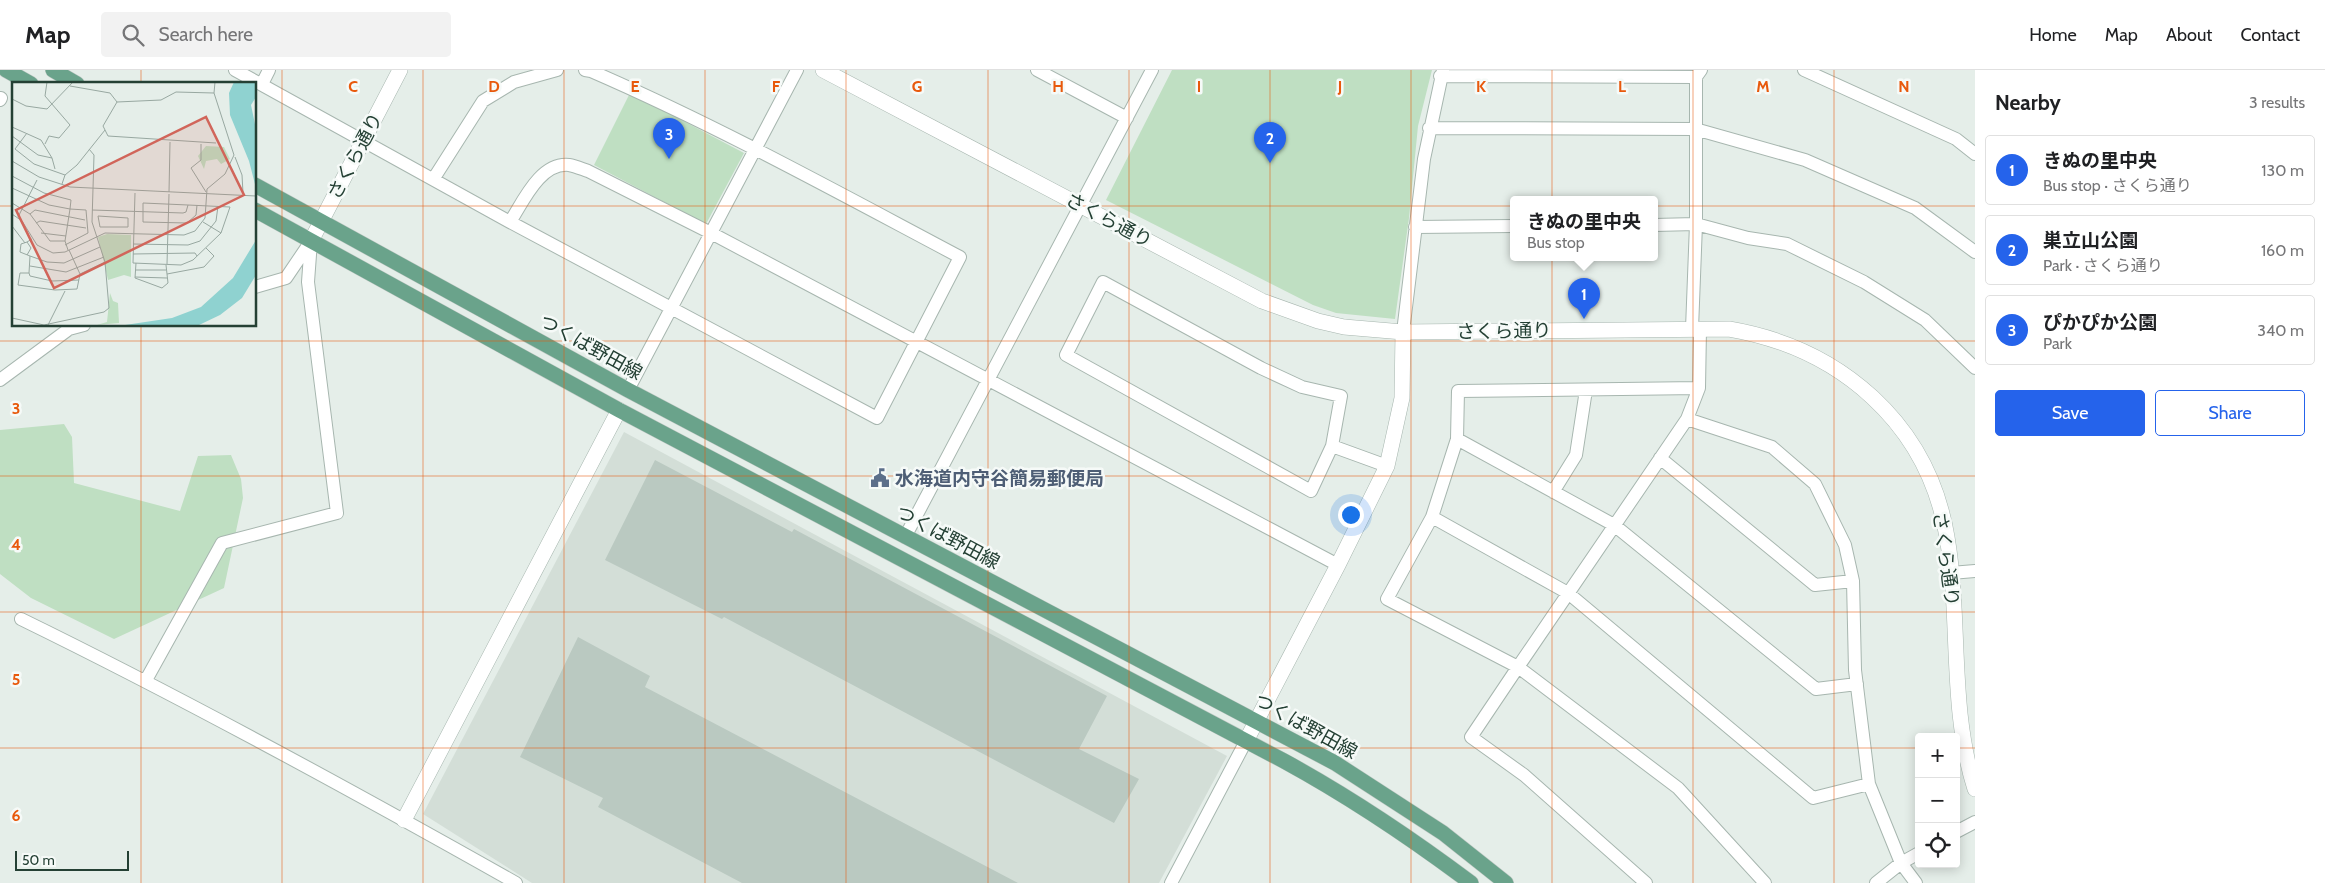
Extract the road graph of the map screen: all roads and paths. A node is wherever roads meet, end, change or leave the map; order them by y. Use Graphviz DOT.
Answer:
graph roads {
  1 [pos="53,70"];
  2 [pos="235,70"];
  3 [pos="269,70"];
  4 [pos="400,70"];
  5 [pos="557,70"];
  6 [pos="585,70"];
  7 [pos="798,70"];
  8 [pos="823,70"];
  9 [pos="1036,70"];
  10 [pos="1152,70"];
  11 [pos="1804,70"];
  12 [pos="7,71"];
  13 [pos="1441,73"];
  14 [pos="1699,74"];
  15 [pos="27,82"];
  16 [pos="74,82"];
  17 [pos="262,84"];
  18 [pos="1127,118"];
  19 [pos="1429,128"];
  20 [pos="1695,129"];
  21 [pos="363,140"];
  22 [pos="756,150"];
  23 [pos="1975,154"];
  24 [pos="434,178"];
  25 [pos="256,186"];
  26 [pos="1081,205"];
  27 [pos="256,211"];
  28 [pos="321,221"];
  29 [pos="510,222"];
  30 [pos="1696,224"];
  31 [pos="1658,225"];
  32 [pos="1510,226"];
  33 [pos="1416,227"];
  34 [pos="711,233"];
  35 [pos="311,241"];
  36 [pos="1975,252"];
  37 [pos="256,287"];
  38 [pos="671,308"];
  39 [pos="80,326"];
  40 [pos="1696,329"];
  41 [pos="1403,332"];
  42 [pos="918,342"];
  43 [pos="1975,368"];
  44 [pos="0,380"];
  45 [pos="989,380"];
  46 [pos="1699,388"];
  47 [pos="628,390"];
  48 [pos="1586,390"];
  49 [pos="619,410"];
  50 [pos="1686,418"];
  51 [pos="1457,439"];
  52 [pos="1332,446"];
  53 [pos="1660,458"];
  54 [pos="1387,466"];
  55 [pos="1553,492"];
  56 [pos="1432,518"];
  57 [pos="1614,525"];
  58 [pos="905,537"];
  59 [pos="1338,565"];
  60 [pos="1975,571"];
  61 [pos="1951,573"];
  62 [pos="1853,581"];
  63 [pos="1568,593"];
  64 [pos="21,619"];
  65 [pos="1518,667"];
  66 [pos="146,680"];
  67 [pos="1857,684"];
  68 [pos="1256,721"];
  69 [pos="1246,741"];
  70 [pos="1869,784"];
  71 [pos="1975,789"];
  72 [pos="404,820"];
  73 [pos="1975,822"];
  74 [pos="1960,830"];
  75 [pos="1915,855"];
  76 [pos="1901,863"];
  77 [pos="516,883"];
  78 [pos="1171,883"];
  79 [pos="1472,883"];
  80 [pos="1506,883"];
  81 [pos="1646,883"];
  82 [pos="1765,883"];
  83 [pos="1876,883"];
  84 [pos="1916,883"];
  1 -- 16 [label="main road"];
  2 -- 17 [label="street"];
  3 -- 17 [label="street"];
  4 -- 21 [label="street, さくら通り"];
  5 -- 24 [label="street"];
  6 -- 22 [label="street"];
  7 -- 22 [label="street"];
  8 -- 26 [label="street, さくら通り"];
  9 -- 18 [label="street"];
  10 -- 18 [label="street"];
  11 -- 23 [label="street"];
  12 -- 15 [label="main road"];
  13 -- 14 [label="street"];
  13 -- 19 [label="street"];
  14 -- 20 [label="street"];
  17 -- 21 [label="street"];
  18 -- 26 [label="street"];
  19 -- 20 [label="street"];
  19 -- 33 [label="street"];
  20 -- 30 [label="street"];
  20 -- 36 [label="street"];
  21 -- 24 [label="street"];
  21 -- 28 [label="street, さくら通り"];
  22 -- 34 [label="street"];
  22 -- 42 [label="street"];
  24 -- 29 [label="street"];
  25 -- 28 [label="main road, つくば野田線"];
  26 -- 41 [label="street, さくら通り"];
  26 -- 45 [label="street"];
  27 -- 35 [label="main road"];
  28 -- 35 [label="street, さくら通り"];
  28 -- 47 [label="main road, つくば野田線"];
  29 -- 34 [label="street"];
  29 -- 38 [label="street"];
  30 -- 31 [label="street"];
  30 -- 40 [label="street"];
  30 -- 43 [label="street"];
  32 -- 33 [label="street"];
  33 -- 41 [label="street"];
  34 -- 38 [label="street"];
  34 -- 42 [label="street"];
  35 -- 37 [label="street"];
  35 -- 49 [label="main road"];
  35 -- 66 [label="street"];
  38 -- 42 [label="street"];
  38 -- 47 [label="street"];
  39 -- 44 [label="street"];
  40 -- 41 [label="street, さくら通り"];
  40 -- 46 [label="street"];
  40 -- 61 [label="street, さくら通り"];
  41 -- 54 [label="street"];
  42 -- 45 [label="street"];
  45 -- 58 [label="street"];
  45 -- 59 [label="street"];
  46 -- 48 [label="street"];
  46 -- 50 [label="street"];
  47 -- 58 [label="main road, つくば野田線"];
  48 -- 51 [label="street"];
  48 -- 55 [label="street"];
  49 -- 69 [label="main road"];
  49 -- 72 [label="street"];
  50 -- 53 [label="street"];
  50 -- 62 [label="street"];
  51 -- 55 [label="street"];
  51 -- 56 [label="street"];
  52 -- 52 [label="street"];
  52 -- 54 [label="street"];
  53 -- 57 [label="street"];
  53 -- 62 [label="street"];
  54 -- 59 [label="street"];
  55 -- 57 [label="street"];
  56 -- 63 [label="street"];
  56 -- 65 [label="street"];
  57 -- 63 [label="street"];
  57 -- 67 [label="street"];
  58 -- 68 [label="main road, つくば野田線"];
  59 -- 68 [label="street"];
  60 -- 61 [label="street"];
  61 -- 71 [label="street, さくら通り"];
  62 -- 67 [label="street"];
  63 -- 65 [label="street"];
  63 -- 70 [label="street"];
  64 -- 66 [label="street"];
  65 -- 81 [label="street"];
  65 -- 82 [label="street"];
  66 -- 72 [label="street"];
  67 -- 70 [label="street"];
  68 -- 69 [label="street"];
  68 -- 80 [label="main road, つくば野田線"];
  69 -- 78 [label="street"];
  69 -- 79 [label="main road"];
  70 -- 76 [label="street"];
  72 -- 77 [label="street"];
  73 -- 74 [label="street"];
  75 -- 76 [label="street"];
  76 -- 83 [label="street"];
  76 -- 84 [label="street"];
}
